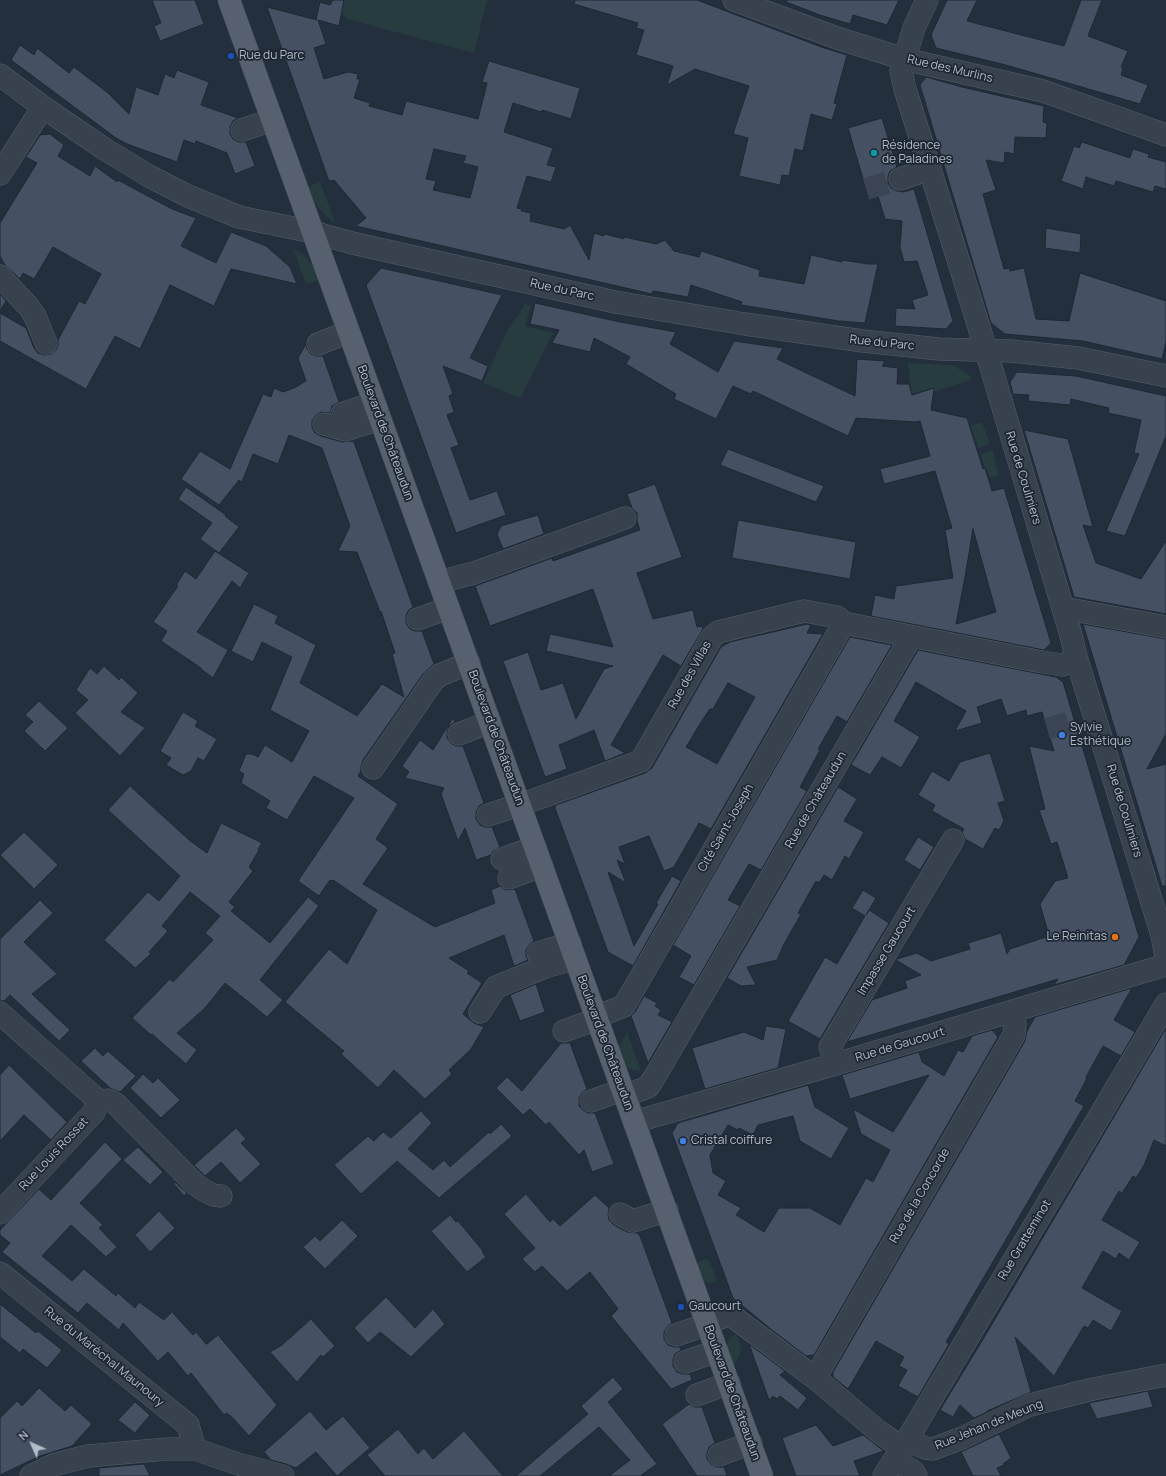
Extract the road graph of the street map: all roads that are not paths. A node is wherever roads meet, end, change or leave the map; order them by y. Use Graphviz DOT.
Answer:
graph roads {
  1 [pos="229,0"];
  2 [pos="734,0"];
  3 [pos="927,0"];
  4 [pos="904,58"];
  5 [pos="0,75"];
  6 [pos="43,107"];
  7 [pos="272,120"];
  8 [pos="242,130"];
  9 [pos="1166,135"];
  10 [pos="930,169"];
  11 [pos="0,174"];
  12 [pos="900,178"];
  13 [pos="313,232"];
  14 [pos="0,276"];
  15 [pos="348,332"];
  16 [pos="46,343"];
  17 [pos="318,344"];
  18 [pos="985,351"];
  19 [pos="1166,376"];
  20 [pos="377,411"];
  21 [pos="331,421"];
  22 [pos="625,518"];
  23 [pos="439,582"];
  24 [pos="448,608"];
  25 [pos="1063,608"];
  26 [pos="418,619"];
  27 [pos="844,624"];
  28 [pos="1166,627"];
  29 [pos="911,637"];
  30 [pos="1077,660"];
  31 [pos="469,664"];
  32 [pos="490,722"];
  33 [pos="459,734"];
  34 [pos="373,768"];
  35 [pos="520,805"];
  36 [pos="488,815"];
  37 [pos="953,840"];
  38 [pos="538,856"];
  39 [pos="505,869"];
  40 [pos="572,951"];
  41 [pos="538,953"];
  42 [pos="1166,957"];
  43 [pos="1166,965"];
  44 [pos="1166,1004"];
  45 [pos="1012,1011"];
  46 [pos="480,1012"];
  47 [pos="0,1013"];
  48 [pos="596,1018"];
  49 [pos="564,1031"];
  50 [pos="836,1064"];
  51 [pos="623,1093"];
  52 [pos="591,1101"];
  53 [pos="96,1102"];
  54 [pos="634,1122"];
  55 [pos="221,1196"];
  56 [pos="667,1210"];
  57 [pos="0,1213"];
  58 [pos="620,1214"];
  59 [pos="0,1273"];
  60 [pos="707,1323"];
  61 [pos="676,1334"];
  62 [pos="717,1351"];
  63 [pos="685,1362"];
  64 [pos="1166,1375"];
  65 [pos="815,1378"];
  66 [pos="729,1383"];
  67 [pos="697,1395"];
  68 [pos="751,1443"];
  69 [pos="195,1449"];
  70 [pos="719,1455"];
  71 [pos="897,1456"];
  72 [pos="257,1473"];
  73 [pos="30,1476"];
  74 [pos="283,1476"];
  75 [pos="762,1476"];
  76 [pos="916,1476"];
  1 -- 7 [label="main road, Boulevard de Châteaudun"];
  2 -- 4 [label="street, Rue des Murlins"];
  3 -- 4 [label="street, Rue de Coulmiers"];
  4 -- 9 [label="street, Rue des Murlins"];
  4 -- 10 [label="street, Rue de Coulmiers"];
  5 -- 6 [label="street, Rue du Parc"];
  6 -- 11 [label="street"];
  6 -- 13 [label="street, Rue du Parc"];
  7 -- 8 [label="street"];
  7 -- 13 [label="main road, Boulevard de Châteaudun"];
  10 -- 12 [label="street"];
  10 -- 18 [label="street, Rue de Coulmiers"];
  13 -- 15 [label="main road, Boulevard de Châteaudun"];
  13 -- 18 [label="street, Rue du Parc"];
  14 -- 16 [label="street"];
  15 -- 17 [label="street"];
  15 -- 20 [label="main road, Boulevard de Châteaudun"];
  18 -- 19 [label="street, Rue du Parc"];
  18 -- 25 [label="street, Rue de Coulmiers"];
  20 -- 21 [label="street"];
  20 -- 23 [label="main road, Boulevard de Châteaudun"];
  22 -- 23 [label="street"];
  23 -- 24 [label="main road, Boulevard de Châteaudun"];
  24 -- 26 [label="street"];
  24 -- 31 [label="main road, Boulevard de Châteaudun"];
  25 -- 28 [label="street"];
  25 -- 30 [label="street, Rue de Coulmiers"];
  27 -- 29 [label="street, Rue des Villas"];
  27 -- 35 [label="street, Rue des Villas"];
  27 -- 48 [label="street, Cité Saint-Joseph"];
  29 -- 30 [label="street"];
  29 -- 51 [label="street, Rue de Châteaudun"];
  30 -- 42 [label="street, Rue de Coulmiers"];
  31 -- 32 [label="main road, Boulevard de Châteaudun"];
  31 -- 34 [label="street"];
  32 -- 33 [label="street"];
  32 -- 35 [label="main road, Boulevard de Châteaudun"];
  35 -- 36 [label="street, Rue des Villas"];
  35 -- 38 [label="main road, Boulevard de Châteaudun"];
  37 -- 50 [label="street, Impasse Gaucourt"];
  38 -- 39 [label="street"];
  38 -- 40 [label="main road, Boulevard de Châteaudun"];
  40 -- 41 [label="street"];
  40 -- 46 [label="street"];
  40 -- 48 [label="main road, Boulevard de Châteaudun"];
  43 -- 45 [label="street, Rue de Gaucourt"];
  44 -- 71 [label="street, Rue Gratteminot"];
  45 -- 50 [label="street, Rue de Gaucourt"];
  45 -- 65 [label="street, Rue de la Concorde"];
  47 -- 53 [label="street"];
  48 -- 49 [label="street, Cité Saint-Joseph"];
  48 -- 51 [label="main road, Boulevard de Châteaudun"];
  50 -- 54 [label="street, Rue de Gaucourt"];
  51 -- 52 [label="street, Rue de Châteaudun"];
  51 -- 54 [label="main road, Boulevard de Châteaudun"];
  53 -- 55 [label="street"];
  53 -- 57 [label="street, Rue Louis Rossat"];
  54 -- 56 [label="main road, Boulevard de Châteaudun"];
  56 -- 58 [label="street"];
  56 -- 60 [label="main road, Boulevard de Châteaudun"];
  59 -- 69 [label="street, Rue du Maréchal Maunoury"];
  60 -- 61 [label="street"];
  60 -- 62 [label="main road, Boulevard de Châteaudun"];
  60 -- 65 [label="street, Rue Jehan de Meung"];
  62 -- 63 [label="street"];
  62 -- 66 [label="main road, Boulevard de Châteaudun"];
  64 -- 71 [label="street, Rue Jehan de Meung"];
  65 -- 71 [label="street, Rue Jehan de Meung"];
  66 -- 67 [label="street"];
  66 -- 68 [label="main road, Boulevard de Châteaudun"];
  68 -- 70 [label="street"];
  68 -- 75 [label="main road, Boulevard de Châteaudun"];
  69 -- 72 [label="street"];
  69 -- 73 [label="street"];
  71 -- 76 [label="street"];
  72 -- 74 [label="street"];
}
